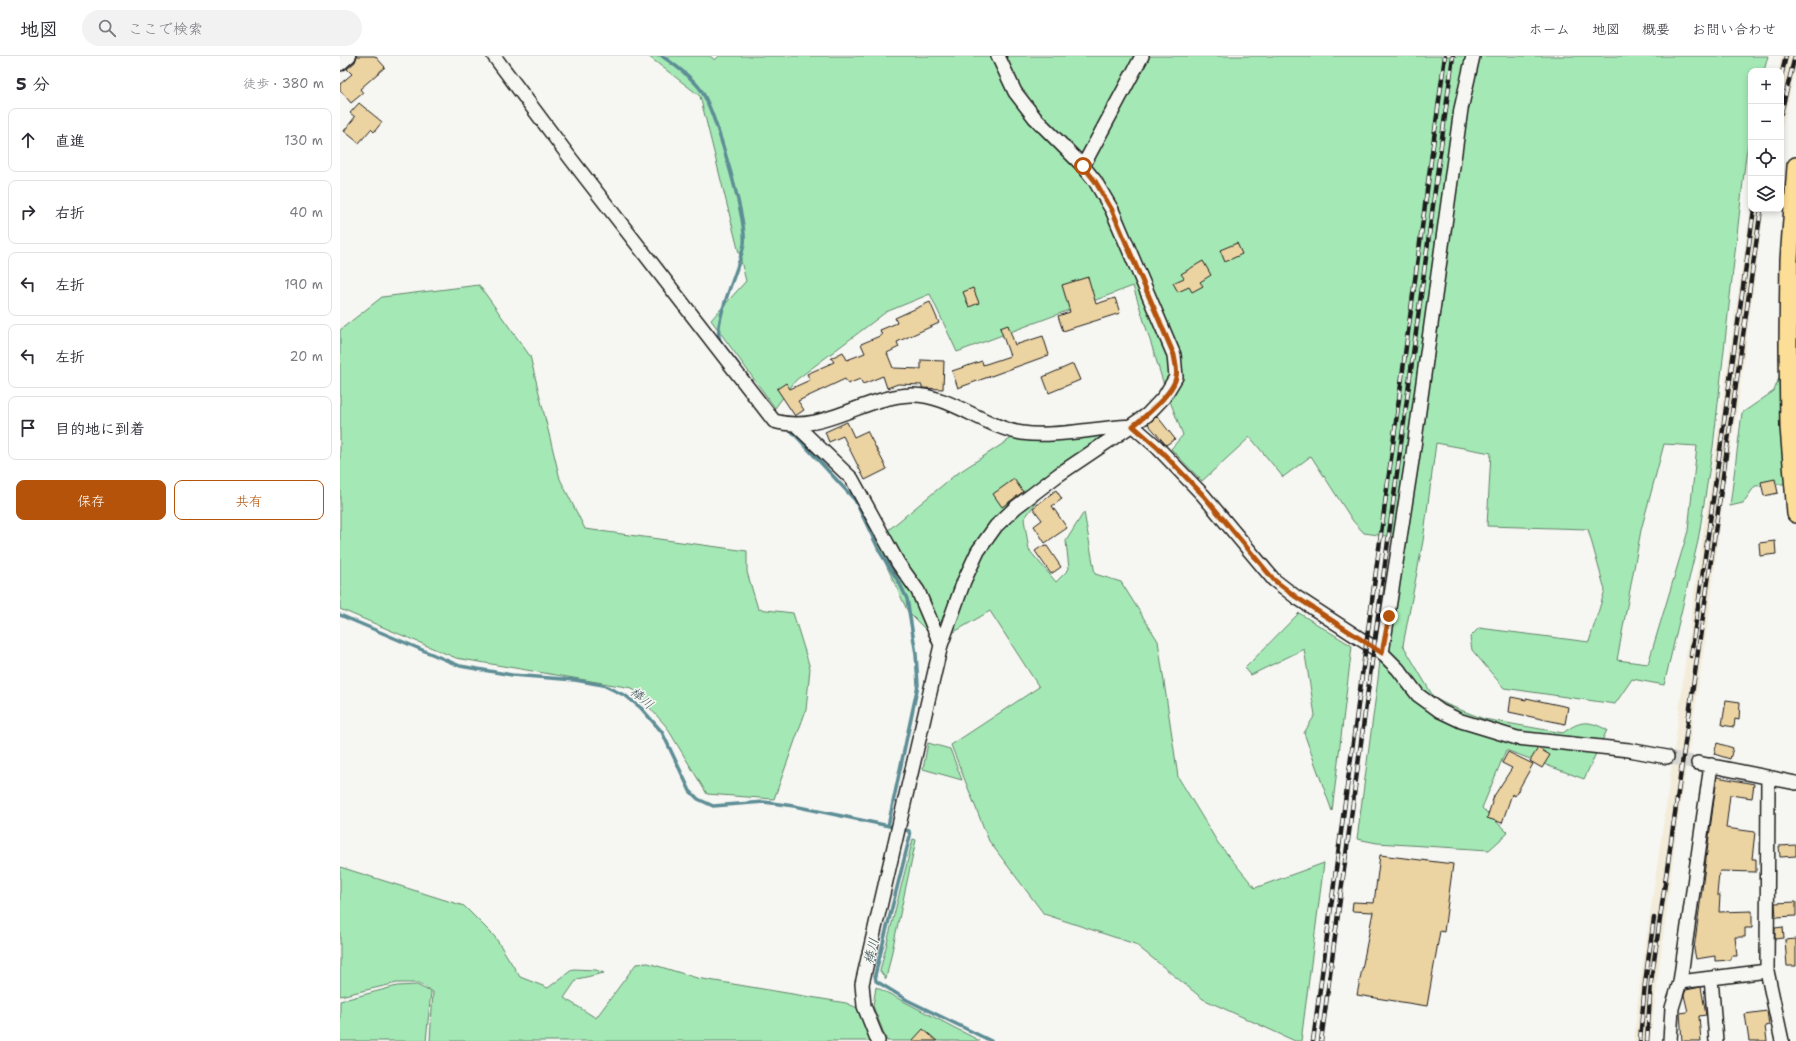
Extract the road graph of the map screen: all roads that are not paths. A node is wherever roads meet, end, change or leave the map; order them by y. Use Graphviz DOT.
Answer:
graph roads {
  1 [pos="349,56"];
  2 [pos="494,56"];
  3 [pos="998,56"];
  4 [pos="1142,56"];
  5 [pos="1473,56"];
  6 [pos="340,64"];
  7 [pos="1083,166"];
  8 [pos="1796,166"];
  9 [pos="797,426"];
  10 [pos="1133,426"];
  11 [pos="1796,514"];
  12 [pos="940,645"];
  13 [pos="1382,653"];
  14 [pos="1666,757"];
  15 [pos="1698,763"];
  16 [pos="1711,765"];
  17 [pos="1768,777"];
  18 [pos="1796,783"];
  19 [pos="1767,971"];
  20 [pos="1711,978"];
  21 [pos="1680,982"];
  22 [pos="878,1041"];
  23 [pos="1670,1041"];
  24 [pos="1716,1041"];
  25 [pos="1782,1041"];
  1 -- 6 [label="street"];
  2 -- 9 [label="street"];
  3 -- 7 [label="street"];
  4 -- 7 [label="street"];
  5 -- 13 [label="street"];
  7 -- 10 [label="street"];
  8 -- 11 [label="main road"];
  9 -- 10 [label="street"];
  9 -- 12 [label="street"];
  10 -- 12 [label="street"];
  10 -- 13 [label="street"];
  12 -- 22 [label="street"];
  13 -- 14 [label="street"];
  15 -- 16 [label="street"];
  16 -- 17 [label="street"];
  16 -- 21 [label="street"];
  17 -- 18 [label="street"];
  17 -- 19 [label="street"];
  19 -- 20 [label="street"];
  19 -- 25 [label="street"];
  20 -- 21 [label="street"];
  20 -- 24 [label="street"];
  21 -- 23 [label="street"];
}
